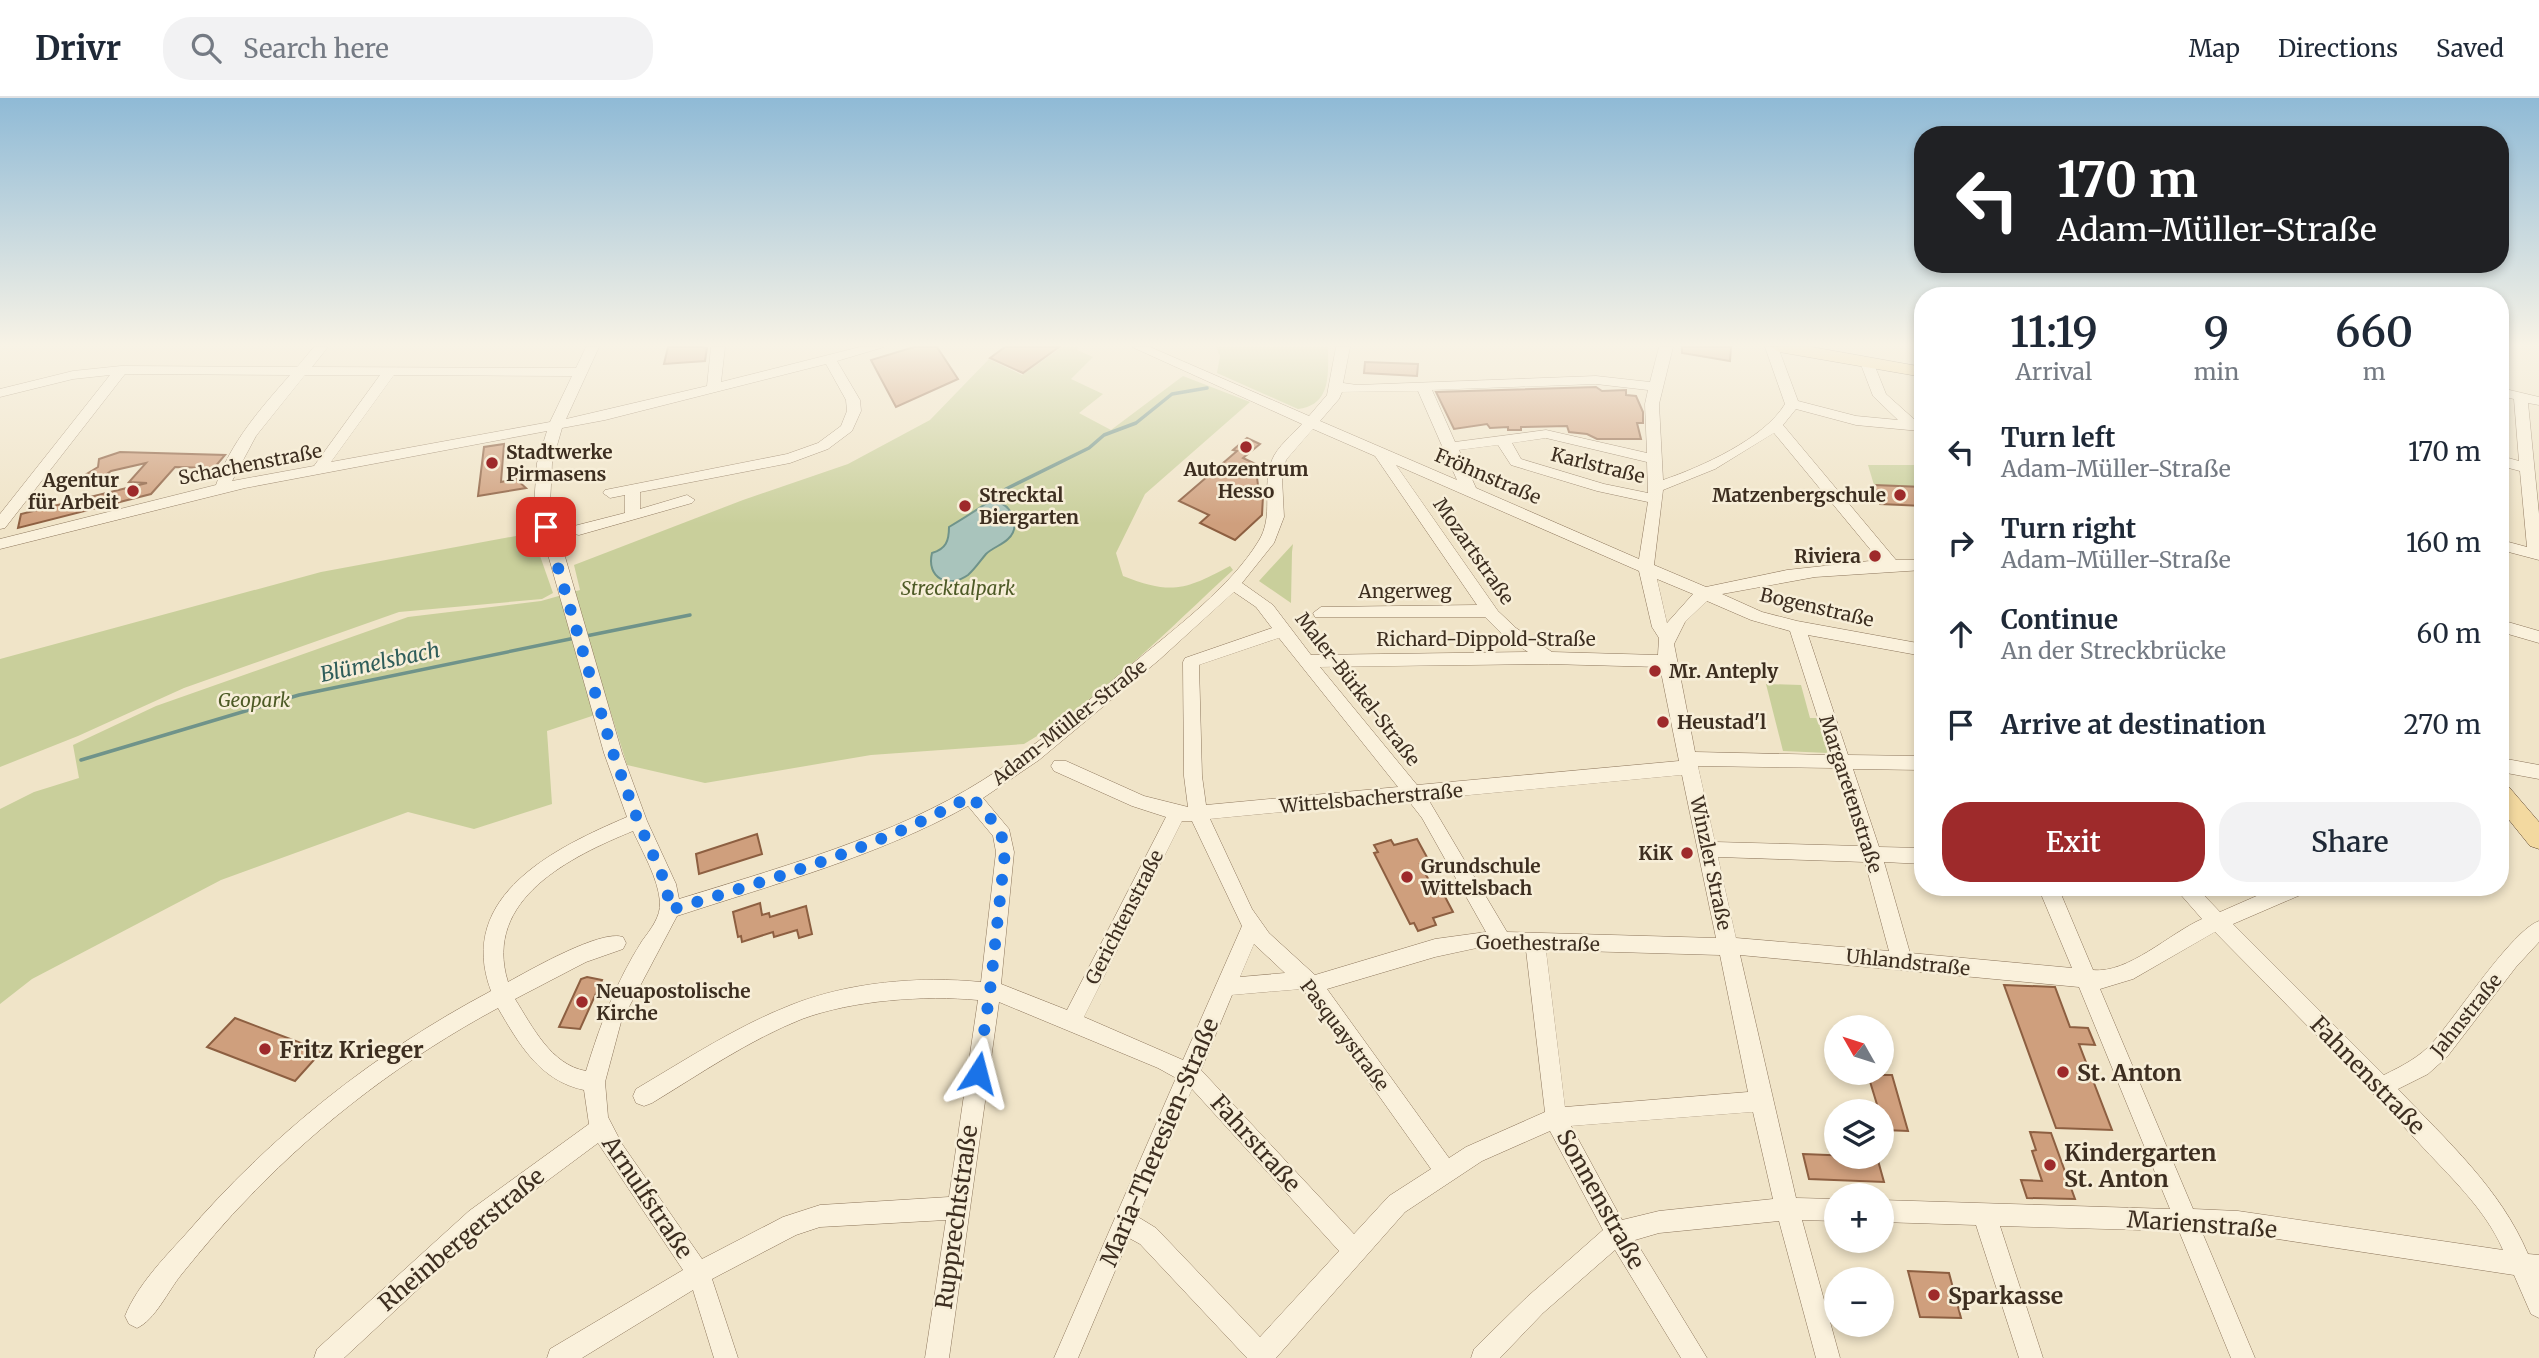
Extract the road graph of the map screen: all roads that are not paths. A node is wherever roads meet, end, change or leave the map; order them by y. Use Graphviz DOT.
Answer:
graph roads {
  1 [pos="91,406"];
  2 [pos="275,406"];
  3 [pos="365,406"];
  4 [pos="565,406"];
  5 [pos="641,406"];
  6 [pos="854,406"];
  7 [pos="1272,406"];
  8 [pos="1330,406"];
  9 [pos="1432,406"];
  10 [pos="1652,406"];
  11 [pos="1791,406"];
  12 [pos="1798,406"];
  13 [pos="1892,406"];
  14 [pos="2522,406"];
  15 [pos="1327,407"];
  16 [pos="1312,423"];
  17 [pos="1914,424"];
  18 [pos="1775,425"];
  19 [pos="555,427"];
  20 [pos="1914,428"];
  21 [pos="1502,439"];
  22 [pos="1450,447"];
  23 [pos="1379,453"];
  24 [pos="1654,459"];
  25 [pos="2509,463"];
  26 [pos="2528,468"];
  27 [pos="318,470"];
  28 [pos="223,488"];
  29 [pos="633,488"];
  30 [pos="1469,490"];
  31 [pos="610,493"];
  32 [pos="1656,493"];
  33 [pos="687,500"];
  34 [pos="632,516"];
  35 [pos="0,524"];
  36 [pos="579,530"];
  37 [pos="0,544"];
  38 [pos="2509,547"];
  39 [pos="2537,554"];
  40 [pos="1892,565"];
  41 [pos="1914,566"];
  42 [pos="1646,567"];
  43 [pos="1233,585"];
  44 [pos="1704,594"];
  45 [pos="1489,611"];
  46 [pos="1321,612"];
  47 [pos="1797,626"];
  48 [pos="2509,628"];
  49 [pos="1282,631"];
  50 [pos="2539,637"];
  51 [pos="1667,638"];
  52 [pos="1914,648"];
  53 [pos="1549,658"];
  54 [pos="1305,661"];
  55 [pos="1667,661"];
  56 [pos="1841,761"];
  57 [pos="1914,762"];
  58 [pos="1689,763"];
  59 [pos="1060,766"];
  60 [pos="2509,766"];
  61 [pos="2539,772"];
  62 [pos="1415,794"];
  63 [pos="971,796"];
  64 [pos="2509,803"];
  65 [pos="1177,813"];
  66 [pos="1198,813"];
  67 [pos="638,821"];
  68 [pos="2539,839"];
  69 [pos="1709,849"];
  70 [pos="1872,854"];
  71 [pos="1914,856"];
  72 [pos="2052,896"];
  73 [pos="2192,896"];
  74 [pos="2277,896"];
  75 [pos="670,910"];
  76 [pos="2217,921"];
  77 [pos="1252,926"];
  78 [pos="2539,929"];
  79 [pos="1501,940"];
  80 [pos="1535,942"];
  81 [pos="616,943"];
  82 [pos="1729,947"];
  83 [pos="1902,962"];
  84 [pos="2087,980"];
  85 [pos="1309,983"];
  86 [pos="1226,987"];
  87 [pos="990,991"];
  88 [pos="500,995"];
  89 [pos="1072,1021"];
  90 [pos="1187,1072"];
  91 [pos="594,1082"];
  92 [pos="2382,1087"];
  93 [pos="644,1096"];
  94 [pos="1761,1101"];
  95 [pos="1558,1120"];
  96 [pos="601,1128"];
  97 [pos="1445,1171"];
  98 [pos="957,1208"];
  99 [pos="1787,1209"];
  100 [pos="1824,1210"];
  101 [pos="1894,1211"];
  102 [pos="1984,1213"];
  103 [pos="2186,1220"];
  104 [pos="1126,1223"];
  105 [pos="1617,1233"];
  106 [pos="1353,1250"];
  107 [pos="2530,1265"];
  108 [pos="698,1274"];
  109 [pos="2539,1306"];
  110 [pos="137,1316"];
  111 [pos="1263,1356"];
  112 [pos="326,1358"];
  113 [pos="559,1358"];
  114 [pos="726,1358"];
  115 [pos="937,1358"];
  116 [pos="1066,1358"];
  117 [pos="1483,1358"];
  118 [pos="1695,1358"];
  119 [pos="1828,1358"];
  120 [pos="2031,1358"];
  121 [pos="2243,1358"];
  1 -- 35 [label="street"];
  2 -- 28 [label="street"];
  3 -- 27 [label="street"];
  4 -- 19 [label="street"];
  5 -- 19 [label="street, Schachenstraße"];
  6 -- 29 [label="street"];
  7 -- 16 [label="street, Fröhnstraße"];
  8 -- 15 [label="street"];
  9 -- 22 [label="street"];
  10 -- 24 [label="street"];
  11 -- 18 [label="street"];
  12 -- 20 [label="street"];
  13 -- 17 [label="street"];
  14 -- 26 [label="street"];
  15 -- 16 [label="street, Adam-Müller-Straße"];
  16 -- 23 [label="street, Fröhnstraße"];
  16 -- 43 [label="street, Adam-Müller-Straße"];
  18 -- 32 [label="street"];
  18 -- 40 [label="street"];
  19 -- 27 [label="street, Schachenstraße"];
  19 -- 67 [label="street"];
  21 -- 22 [label="street"];
  21 -- 24 [label="street"];
  21 -- 32 [label="street, Karlstraße"];
  22 -- 30 [label="street"];
  23 -- 30 [label="street, Fröhnstraße"];
  23 -- 45 [label="street, Mozartstraße"];
  24 -- 32 [label="street"];
  25 -- 26 [label="street"];
  26 -- 39 [label="street"];
  27 -- 28 [label="street, Schachenstraße"];
  28 -- 37 [label="street, Schachenstraße"];
  29 -- 31 [label="street"];
  29 -- 34 [label="street"];
  30 -- 42 [label="street, Fröhnstraße"];
  32 -- 42 [label="street"];
  33 -- 34 [label="street"];
  34 -- 36 [label="street"];
  38 -- 39 [label="street"];
  40 -- 41 [label="street"];
  40 -- 44 [label="street"];
  42 -- 44 [label="street, Fröhnstraße"];
  42 -- 51 [label="street"];
  43 -- 49 [label="street, Maler-Bürkel-Straße"];
  43 -- 63 [label="street, Adam-Müller-Straße"];
  44 -- 47 [label="street, Bogenstraße"];
  44 -- 51 [label="street"];
  45 -- 46 [label="street, Angerweg"];
  45 -- 53 [label="street, Mozartstraße"];
  47 -- 52 [label="street, Bogenstraße"];
  47 -- 56 [label="street, Margaretenstraße"];
  48 -- 50 [label="street"];
  49 -- 54 [label="street, Maler-Bürkel-Straße"];
  49 -- 66 [label="street, Pasquaystraße"];
  51 -- 55 [label="street, Winzler Straße"];
  53 -- 54 [label="street, Richard-Dippold-Straße"];
  53 -- 55 [label="street, Richard-Dippold-Straße"];
  54 -- 62 [label="street, Maler-Bürkel-Straße"];
  55 -- 58 [label="street, Winzler Straße"];
  56 -- 57 [label="street, Wittelsbacherstraße"];
  56 -- 58 [label="street, Wittelsbacherstraße"];
  56 -- 70 [label="street, Margaretenstraße"];
  58 -- 62 [label="street, Wittelsbacherstraße"];
  58 -- 69 [label="street, Winzler Straße"];
  59 -- 65 [label="street, Wittelsbacherstraße"];
  60 -- 61 [label="street"];
  62 -- 66 [label="street, Wittelsbacherstraße"];
  62 -- 79 [label="street, Maler-Bürkel-Straße"];
  63 -- 75 [label="street, Adam-Müller-Straße"];
  63 -- 87 [label="street, Rupprechtstraße"];
  64 -- 68 [label="main road"];
  65 -- 66 [label="street, Wittelsbacherstraße"];
  65 -- 89 [label="street, Gerichtenstraße"];
  66 -- 77 [label="street, Pasquaystraße"];
  67 -- 75 [label="street"];
  67 -- 88 [label="street"];
  69 -- 70 [label="street"];
  69 -- 82 [label="street, Winzler Straße"];
  70 -- 71 [label="street"];
  70 -- 83 [label="street, Margaretenstraße"];
  72 -- 84 [label="street"];
  73 -- 76 [label="street, Fahnenstraße"];
  74 -- 76 [label="street, Uhlandstraße"];
  75 -- 91 [label="street"];
  76 -- 84 [label="street, Uhlandstraße"];
  76 -- 92 [label="street, Fahnenstraße"];
  77 -- 85 [label="street, Pasquaystraße"];
  77 -- 86 [label="street, Maria-Theresien-Straße"];
  78 -- 92 [label="street, Jahnstraße"];
  79 -- 80 [label="street, Goethestraße"];
  79 -- 85 [label="street, Goethestraße"];
  80 -- 82 [label="street, Goethestraße"];
  80 -- 95 [label="street, Sonnenstraße"];
  81 -- 88 [label="street"];
  82 -- 83 [label="street, Uhlandstraße"];
  82 -- 94 [label="street, Winzler Straße"];
  83 -- 84 [label="street, Uhlandstraße"];
  84 -- 103 [label="street"];
  85 -- 86 [label="street, Goethestraße"];
  85 -- 97 [label="street, Pasquaystraße"];
  86 -- 90 [label="street, Maria-Theresien-Straße"];
  87 -- 89 [label="street, Fahrstraße"];
  87 -- 93 [label="street"];
  87 -- 98 [label="street, Rupprechtstraße"];
  88 -- 91 [label="street"];
  88 -- 110 [label="street"];
  89 -- 90 [label="street, Fahrstraße"];
  90 -- 104 [label="street, Maria-Theresien-Straße"];
  90 -- 106 [label="street, Fahrstraße"];
  91 -- 96 [label="street, Arnulfstraße"];
  92 -- 107 [label="street, Fahnenstraße"];
  94 -- 95 [label="street"];
  94 -- 99 [label="street, Winzler Straße"];
  95 -- 97 [label="street"];
  95 -- 105 [label="street, Sonnenstraße"];
  96 -- 108 [label="street, Arnulfstraße"];
  96 -- 112 [label="street, Rheinbergerstraße"];
  97 -- 106 [label="street"];
  98 -- 108 [label="street"];
  98 -- 115 [label="street, Rupprechtstraße"];
  99 -- 100 [label="street"];
  99 -- 105 [label="street"];
  99 -- 119 [label="street, Winzler Straße"];
  101 -- 102 [label="street, Marienstraße"];
  102 -- 103 [label="street, Marienstraße"];
  102 -- 120 [label="street"];
  103 -- 107 [label="street, Marienstraße"];
  103 -- 121 [label="street"];
  104 -- 111 [label="street"];
  104 -- 116 [label="street, Maria-Theresien-Straße"];
  105 -- 117 [label="street"];
  105 -- 118 [label="street, Sonnenstraße"];
  106 -- 111 [label="street"];
  107 -- 109 [label="street, Fahnenstraße"];
  108 -- 113 [label="street"];
  108 -- 114 [label="street, Arnulfstraße"];
}
